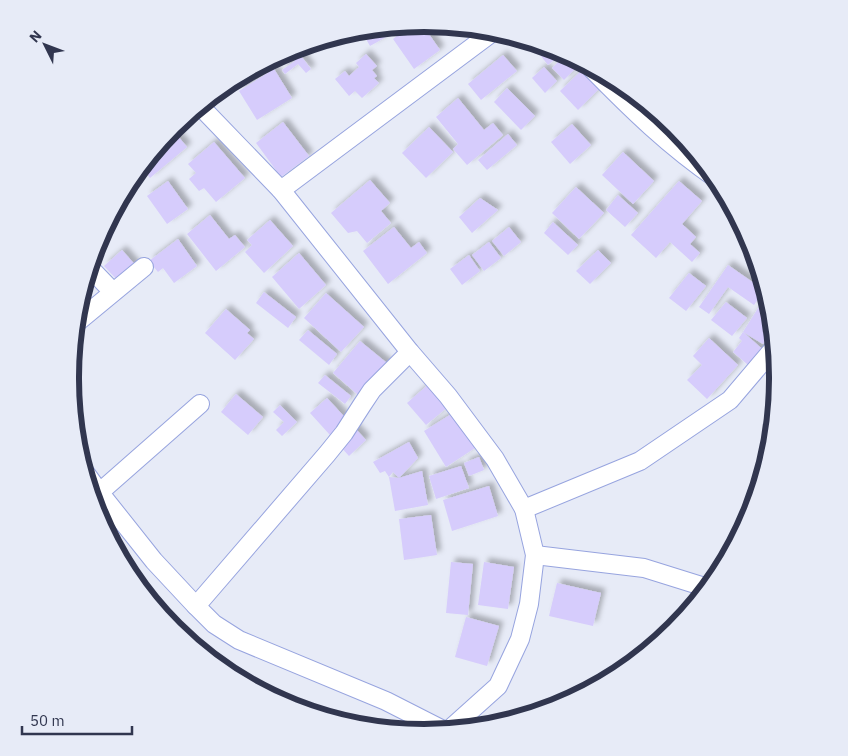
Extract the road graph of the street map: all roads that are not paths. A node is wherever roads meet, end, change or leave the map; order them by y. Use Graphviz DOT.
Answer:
graph roads {
  1 [pos="485,38"];
  2 [pos="608,86"];
  3 [pos="205,111"];
  4 [pos="686,153"];
  5 [pos="281,190"];
  6 [pos="144,267"];
  7 [pos="95,274"];
  8 [pos="113,292"];
  9 [pos="84,316"];
  10 [pos="410,352"];
  11 [pos="769,354"];
  12 [pos="200,404"];
  13 [pos="99,494"];
  14 [pos="102,503"];
  15 [pos="524,509"];
  16 [pos="535,555"];
  17 [pos="700,585"];
  18 [pos="196,606"];
  19 [pos="458,722"];
  20 [pos="430,724"];
  1 -- 5 [label="street"];
  2 -- 4 [label="street"];
  3 -- 5 [label="street"];
  5 -- 10 [label="street"];
  6 -- 8 [label="street"];
  7 -- 8 [label="street"];
  8 -- 9 [label="street"];
  10 -- 15 [label="street"];
  10 -- 18 [label="street"];
  11 -- 15 [label="street"];
  12 -- 13 [label="street"];
  14 -- 18 [label="street"];
  15 -- 16 [label="street"];
  16 -- 17 [label="street"];
  16 -- 19 [label="street"];
  18 -- 20 [label="street"];
}
